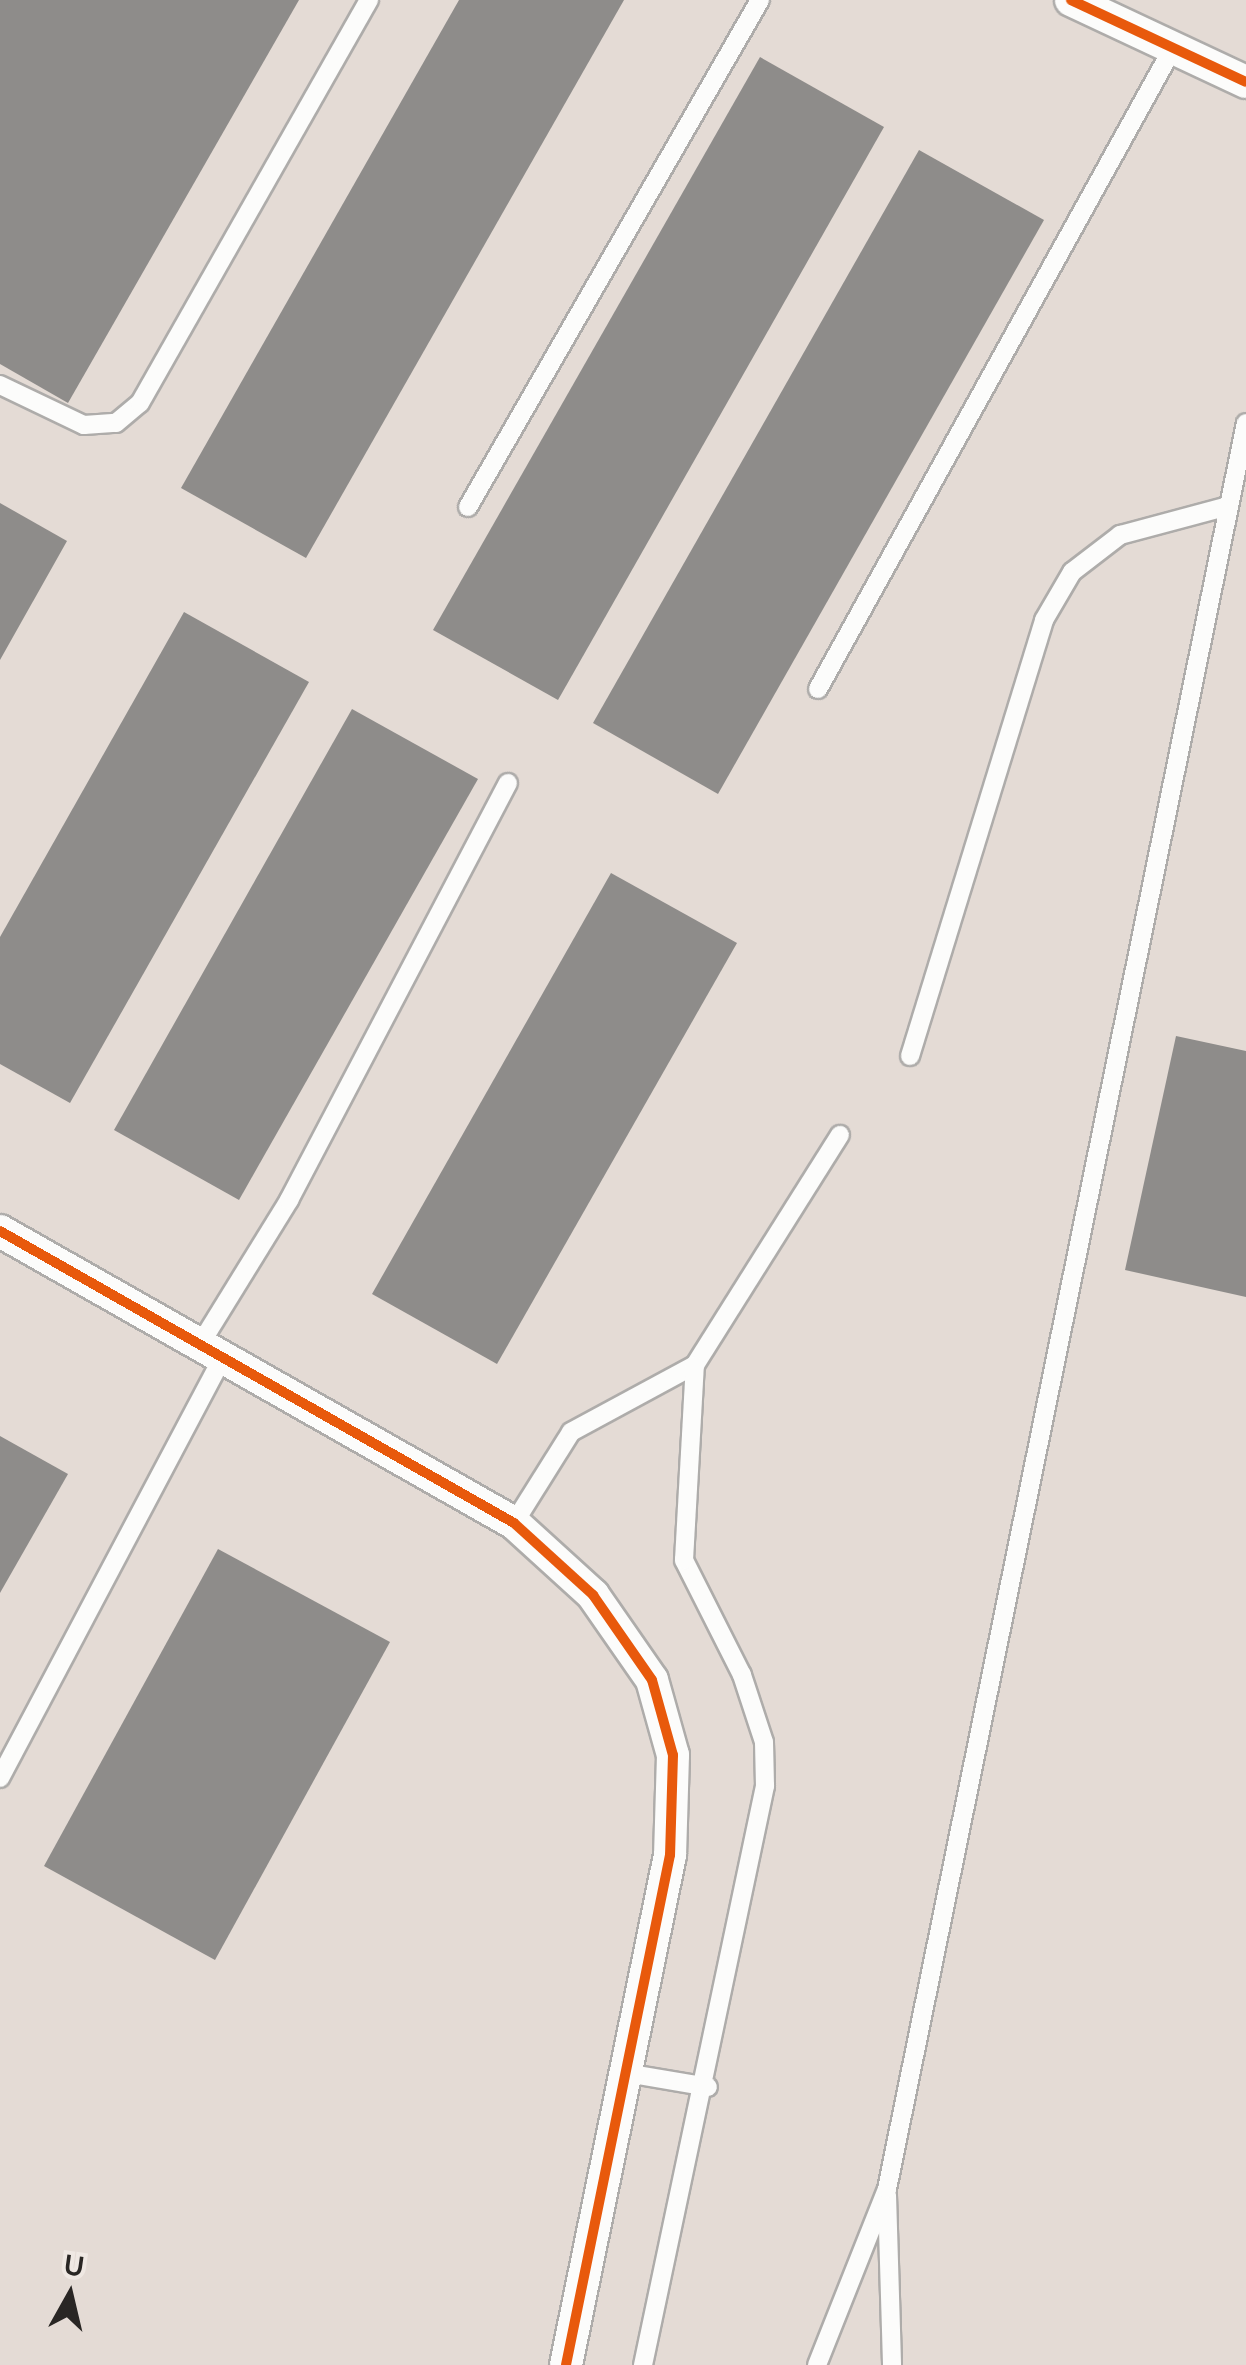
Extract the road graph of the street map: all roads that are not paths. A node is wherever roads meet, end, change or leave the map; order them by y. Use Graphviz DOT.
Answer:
graph roads {
  1 [pos="369,0"];
  2 [pos="760,0"];
  3 [pos="1071,0"];
  4 [pos="1174,46"];
  5 [pos="1246,82"];
  6 [pos="0,385"];
  7 [pos="1246,423"];
  8 [pos="1228,506"];
  9 [pos="468,507"];
  10 [pos="818,689"];
  11 [pos="508,784"];
  12 [pos="910,1056"];
  13 [pos="840,1135"];
  14 [pos="0,1231"];
  15 [pos="210,1353"];
  16 [pos="694,1365"];
  17 [pos="514,1523"];
  18 [pos="0,1778"];
  19 [pos="626,2073"];
  20 [pos="708,2087"];
  21 [pos="887,2189"];
  22 [pos="566,2365"];
  23 [pos="643,2365"];
  24 [pos="817,2365"];
  25 [pos="892,2365"];
  1 -- 6 [label="lane"];
  2 -- 9 [label="lane"];
  3 -- 4 [label="street"];
  4 -- 5 [label="street"];
  4 -- 10 [label="lane"];
  7 -- 8 [label="lane"];
  8 -- 12 [label="lane"];
  8 -- 21 [label="lane"];
  11 -- 15 [label="lane"];
  13 -- 16 [label="lane"];
  14 -- 15 [label="street"];
  15 -- 17 [label="street"];
  15 -- 18 [label="lane"];
  16 -- 17 [label="lane"];
  16 -- 20 [label="lane"];
  17 -- 19 [label="street"];
  19 -- 20 [label="lane"];
  19 -- 22 [label="street"];
  20 -- 23 [label="lane"];
  21 -- 24 [label="lane"];
  21 -- 25 [label="lane"];
}
